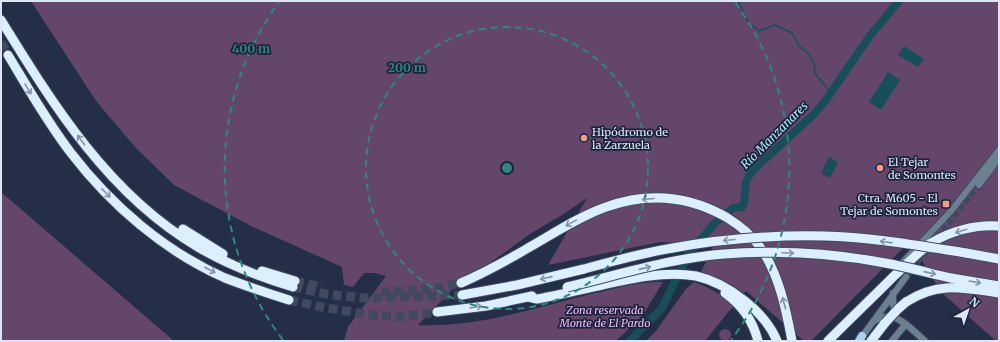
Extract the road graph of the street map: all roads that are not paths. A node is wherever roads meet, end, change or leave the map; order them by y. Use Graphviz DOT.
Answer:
graph roads {
  1 [pos="1,20"];
  2 [pos="8,55"];
  3 [pos="999,150"];
  4 [pos="999,158"];
  5 [pos="979,185"];
  6 [pos="999,226"];
  7 [pos="999,259"];
  8 [pos="687,276"];
  9 [pos="906,277"];
  10 [pos="461,283"];
  11 [pos="294,284"];
  12 [pos="999,286"];
  13 [pos="568,290"];
  14 [pos="894,293"];
  15 [pos="999,293"];
  16 [pos="462,295"];
  17 [pos="289,300"];
  18 [pos="437,312"];
  19 [pos="873,321"];
  20 [pos="904,324"];
  21 [pos="860,339"];
  22 [pos="758,341"];
  23 [pos="777,341"];
  24 [pos="792,341"];
  25 [pos="824,341"];
  26 [pos="828,341"];
  27 [pos="871,341"];
  28 [pos="892,341"];
  29 [pos="925,341"];
  11 -- 1 [label="highway, one-way"];
  2 -- 17 [label="highway, one-way"];
  3 -- 25 [label="street"];
  4 -- 5 [label="street"];
  6 -- 26 [label="highway, one-way"];
  7 -- 16 [label="highway, one-way, bridge"];
  8 -- 13 [label="highway"];
  8 -- 22 [label="highway"];
  8 -- 23 [label="highway"];
  9 -- 14 [label="street"];
  24 -- 10 [label="highway, one-way, bridge"];
  13 -- 12 [label="highway, one-way, bridge"];
  18 -- 13 [label="highway, one-way"];
  14 -- 19 [label="street"];
  14 -- 20 [label="street"];
  15 -- 27 [label="highway, bridge"];
  19 -- 20 [label="street"];
  19 -- 21 [label="street"];
  20 -- 28 [label="street"];
  20 -- 29 [label="street"];
}
